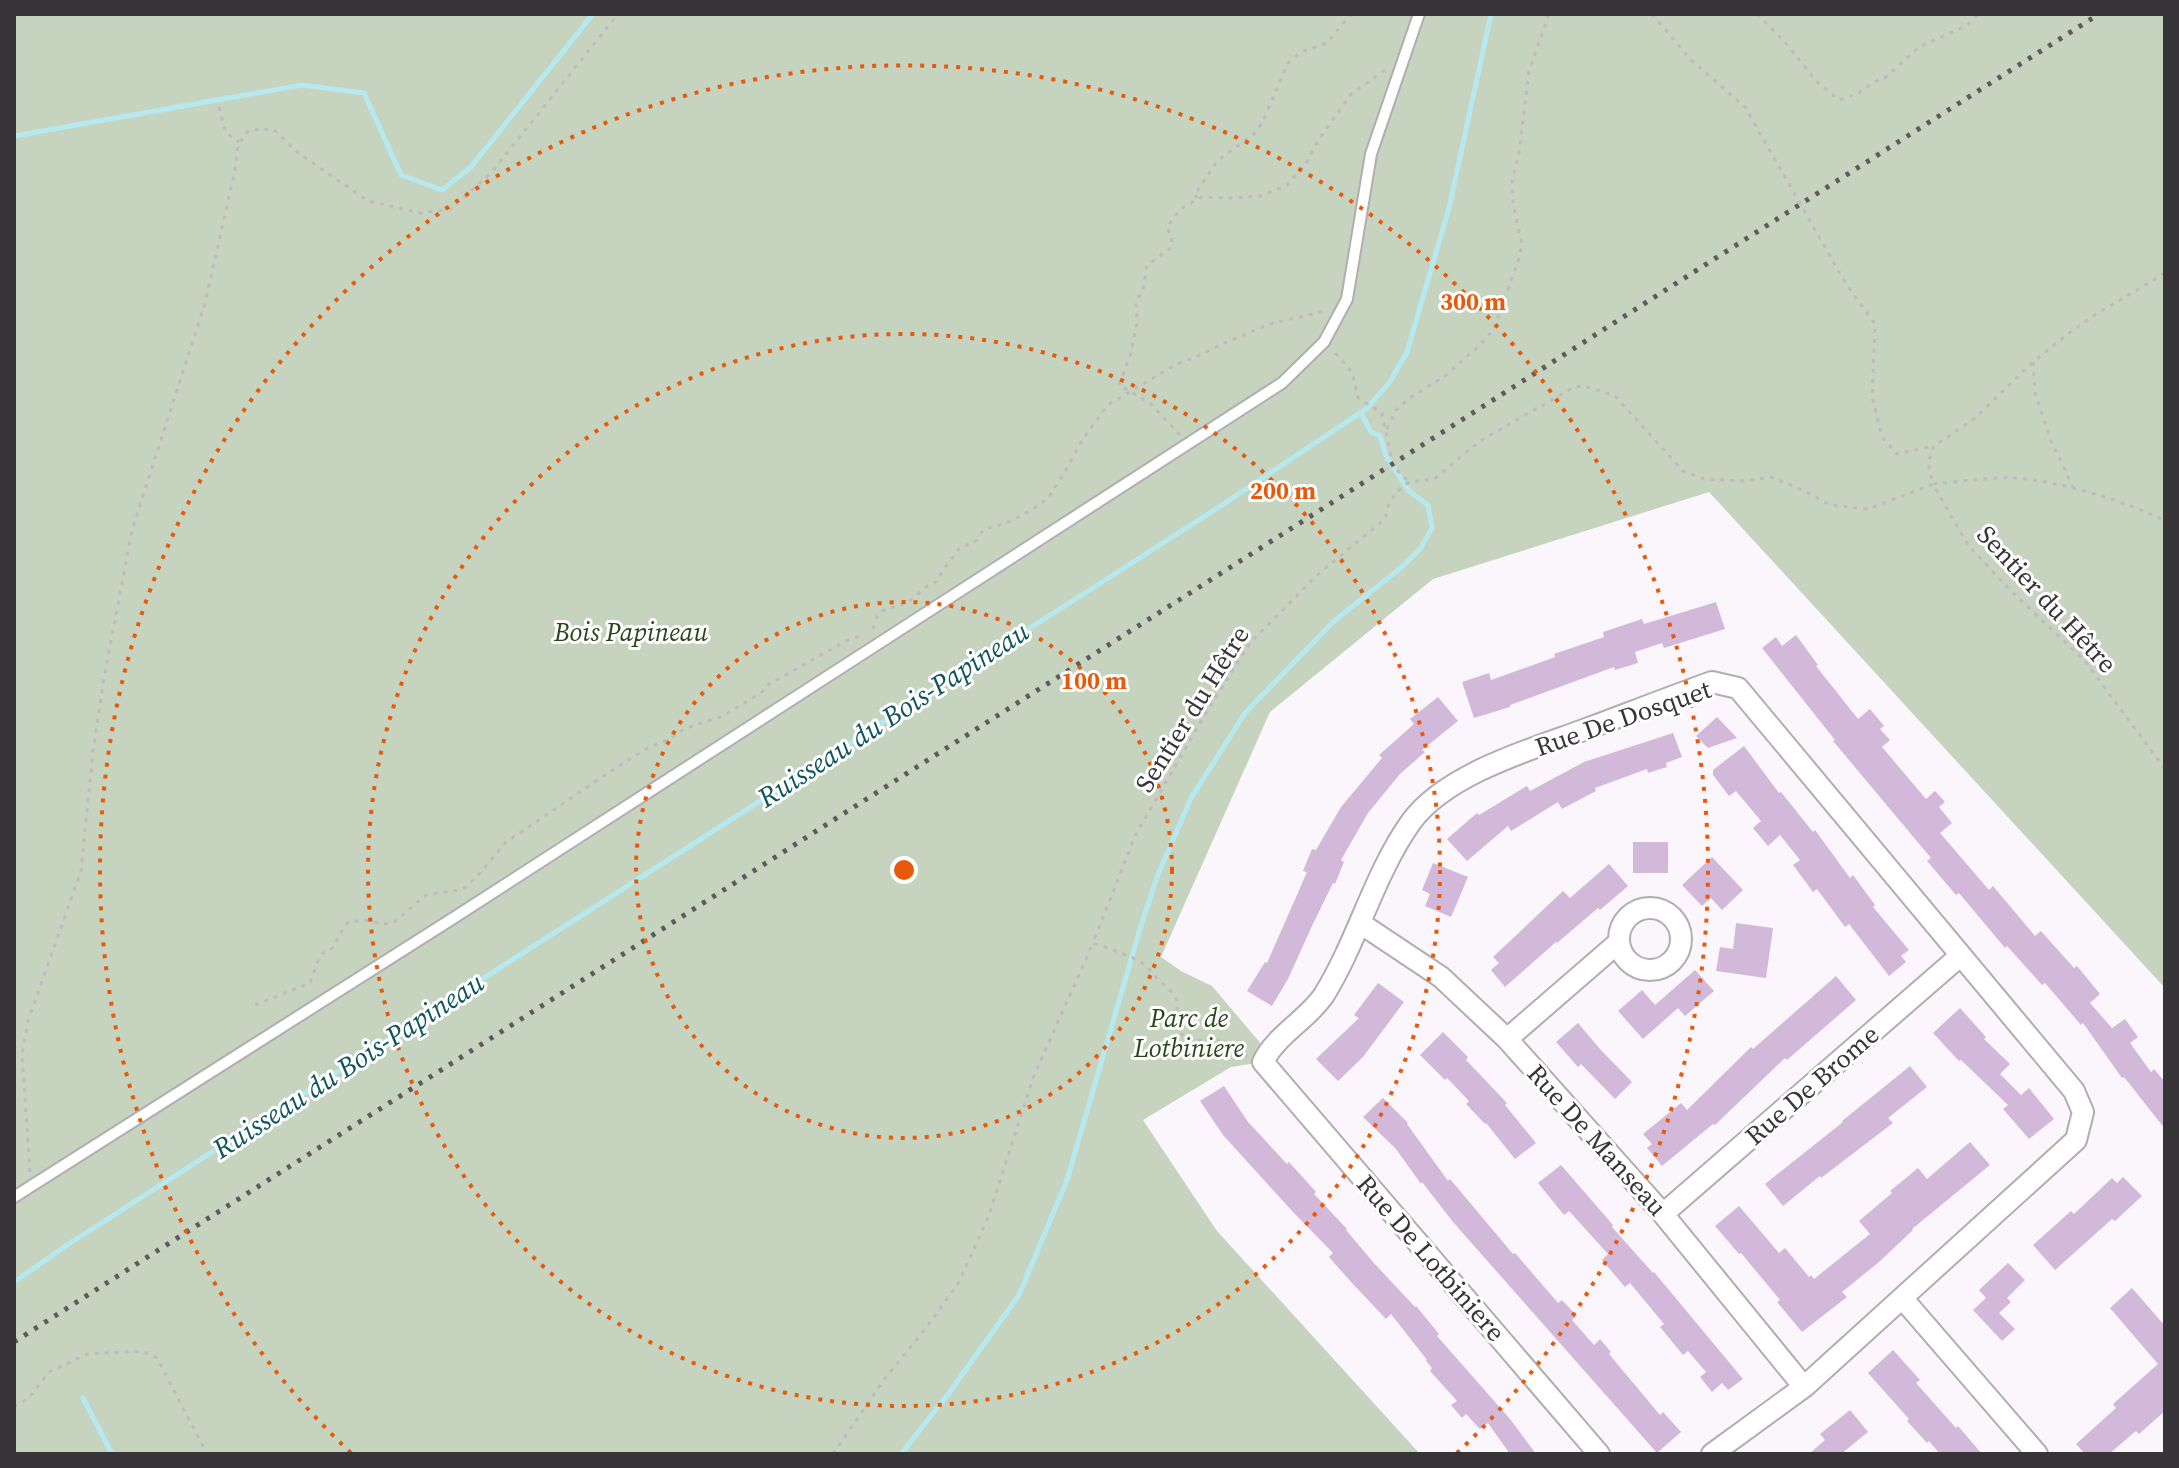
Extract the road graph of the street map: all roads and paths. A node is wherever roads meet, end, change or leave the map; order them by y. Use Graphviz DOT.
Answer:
graph roads {
  1 [pos="618,14"];
  2 [pos="1351,14"];
  3 [pos="1419,14"];
  4 [pos="1549,14"];
  5 [pos="1652,14"];
  6 [pos="1757,14"];
  7 [pos="1979,14"];
  8 [pos="1400,70"];
  9 [pos="219,107"];
  10 [pos="239,142"];
  11 [pos="1200,198"];
  12 [pos="2165,273"];
  13 [pos="1344,306"];
  14 [pos="1324,342"];
  15 [pos="2033,362"];
  16 [pos="1129,391"];
  17 [pos="1387,429"];
  18 [pos="1188,444"];
  19 [pos="1934,446"];
  20 [pos="1391,457"];
  21 [pos="1397,470"];
  22 [pos="1409,482"];
  23 [pos="1933,484"];
  24 [pos="2073,488"];
  25 [pos="2165,521"];
  26 [pos="2165,769"];
  27 [pos="1360,923"];
  28 [pos="1619,942"];
  29 [pos="1093,943"];
  30 [pos="1960,956"];
  31 [pos="255,1005"];
  32 [pos="1507,1039"];
  33 [pos="1263,1062"];
  34 [pos="31,1187"];
  35 [pos="14,1197"];
  36 [pos="1663,1214"];
  37 [pos="1903,1299"];
  38 [pos="1804,1387"];
  39 [pos="14,1407"];
  40 [pos="2035,1453"];
  41 [pos="207,1454"];
  42 [pos="833,1454"];
  43 [pos="1599,1454"];
  44 [pos="1712,1454"];
  1 -- 10 [label="path"];
  2 -- 11 [label="path"];
  3 -- 8 [label="lane"];
  4 -- 17 [label="path"];
  5 -- 19 [label="path"];
  6 -- 7 [label="path"];
  8 -- 11 [label="path"];
  8 -- 13 [label="lane"];
  9 -- 10 [label="path"];
  10 -- 34 [label="path"];
  11 -- 16 [label="path"];
  12 -- 15 [label="path"];
  13 -- 14 [label="lane"];
  13 -- 16 [label="path"];
  14 -- 17 [label="path"];
  14 -- 18 [label="lane"];
  15 -- 19 [label="path"];
  15 -- 24 [label="path"];
  16 -- 18 [label="path"];
  16 -- 31 [label="path"];
  17 -- 20 [label="path"];
  18 -- 34 [label="lane"];
  19 -- 23 [label="path"];
  21 -- 22 [label="path"];
  22 -- 23 [label="path, Sentier du Hêtre"];
  22 -- 29 [label="path, Sentier du Hêtre"];
  23 -- 24 [label="path"];
  23 -- 26 [label="path, Sentier du Hêtre"];
  24 -- 25 [label="path"];
  27 -- 30 [label="street, Rue De Dosquet"];
  27 -- 32 [label="street, Rue De Manseau"];
  27 -- 33 [label="street, Rue De Dosquet"];
  28 -- 32 [label="street"];
  29 -- 33 [label="path"];
  29 -- 42 [label="path, Sentier du Hêtre"];
  30 -- 36 [label="street, Rue De Brome"];
  30 -- 37 [label="street, Rue De Dosquet"];
  32 -- 36 [label="street, Rue De Manseau"];
  33 -- 43 [label="street, Rue De Lotbiniere"];
  34 -- 35 [label="lane"];
  36 -- 38 [label="street, Rue De Manseau"];
  37 -- 38 [label="street"];
  37 -- 40 [label="street"];
  38 -- 44 [label="street"];
  39 -- 41 [label="path"];
}
